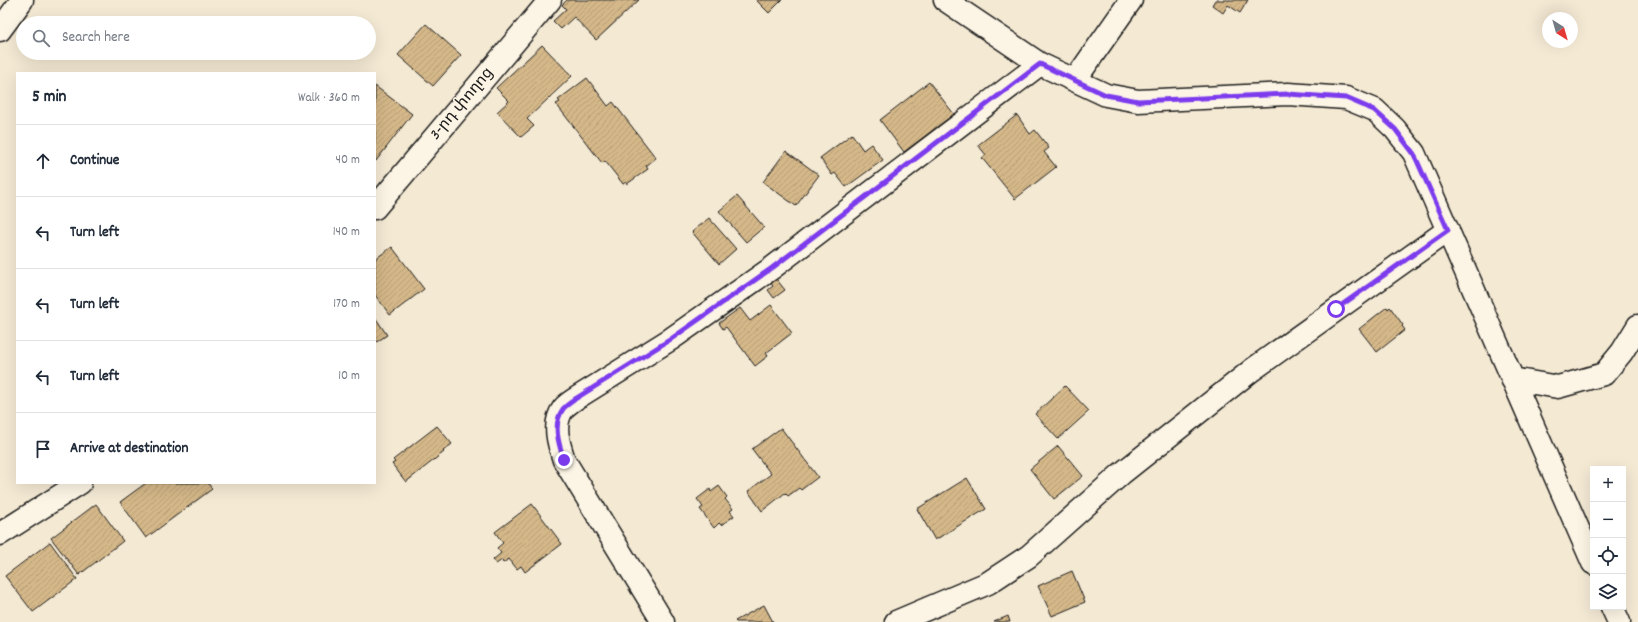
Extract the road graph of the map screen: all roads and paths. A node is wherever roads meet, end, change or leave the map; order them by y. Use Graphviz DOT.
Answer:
graph roads {
  1 [pos="22,0"];
  2 [pos="550,0"];
  3 [pos="945,0"];
  4 [pos="1131,0"];
  5 [pos="0,30"];
  6 [pos="1040,64"];
  7 [pos="1075,80"];
  8 [pos="376,207"];
  9 [pos="1448,230"];
  10 [pos="1638,326"];
  11 [pos="1512,379"];
  12 [pos="78,484"];
  13 [pos="0,534"];
  14 [pos="1590,556"];
  15 [pos="1613,610"];
  16 [pos="663,622"];
  17 [pos="896,622"];
  18 [pos="1619,622"];
  1 -- 5 [label="street"];
  2 -- 8 [label="street, 3-րդ փողոց"];
  3 -- 6 [label="street"];
  4 -- 7 [label="street"];
  6 -- 7 [label="street"];
  6 -- 16 [label="street"];
  7 -- 9 [label="street"];
  9 -- 11 [label="street"];
  9 -- 17 [label="street"];
  10 -- 11 [label="street"];
  11 -- 14 [label="street"];
  12 -- 13 [label="street"];
  15 -- 18 [label="street"];
}
